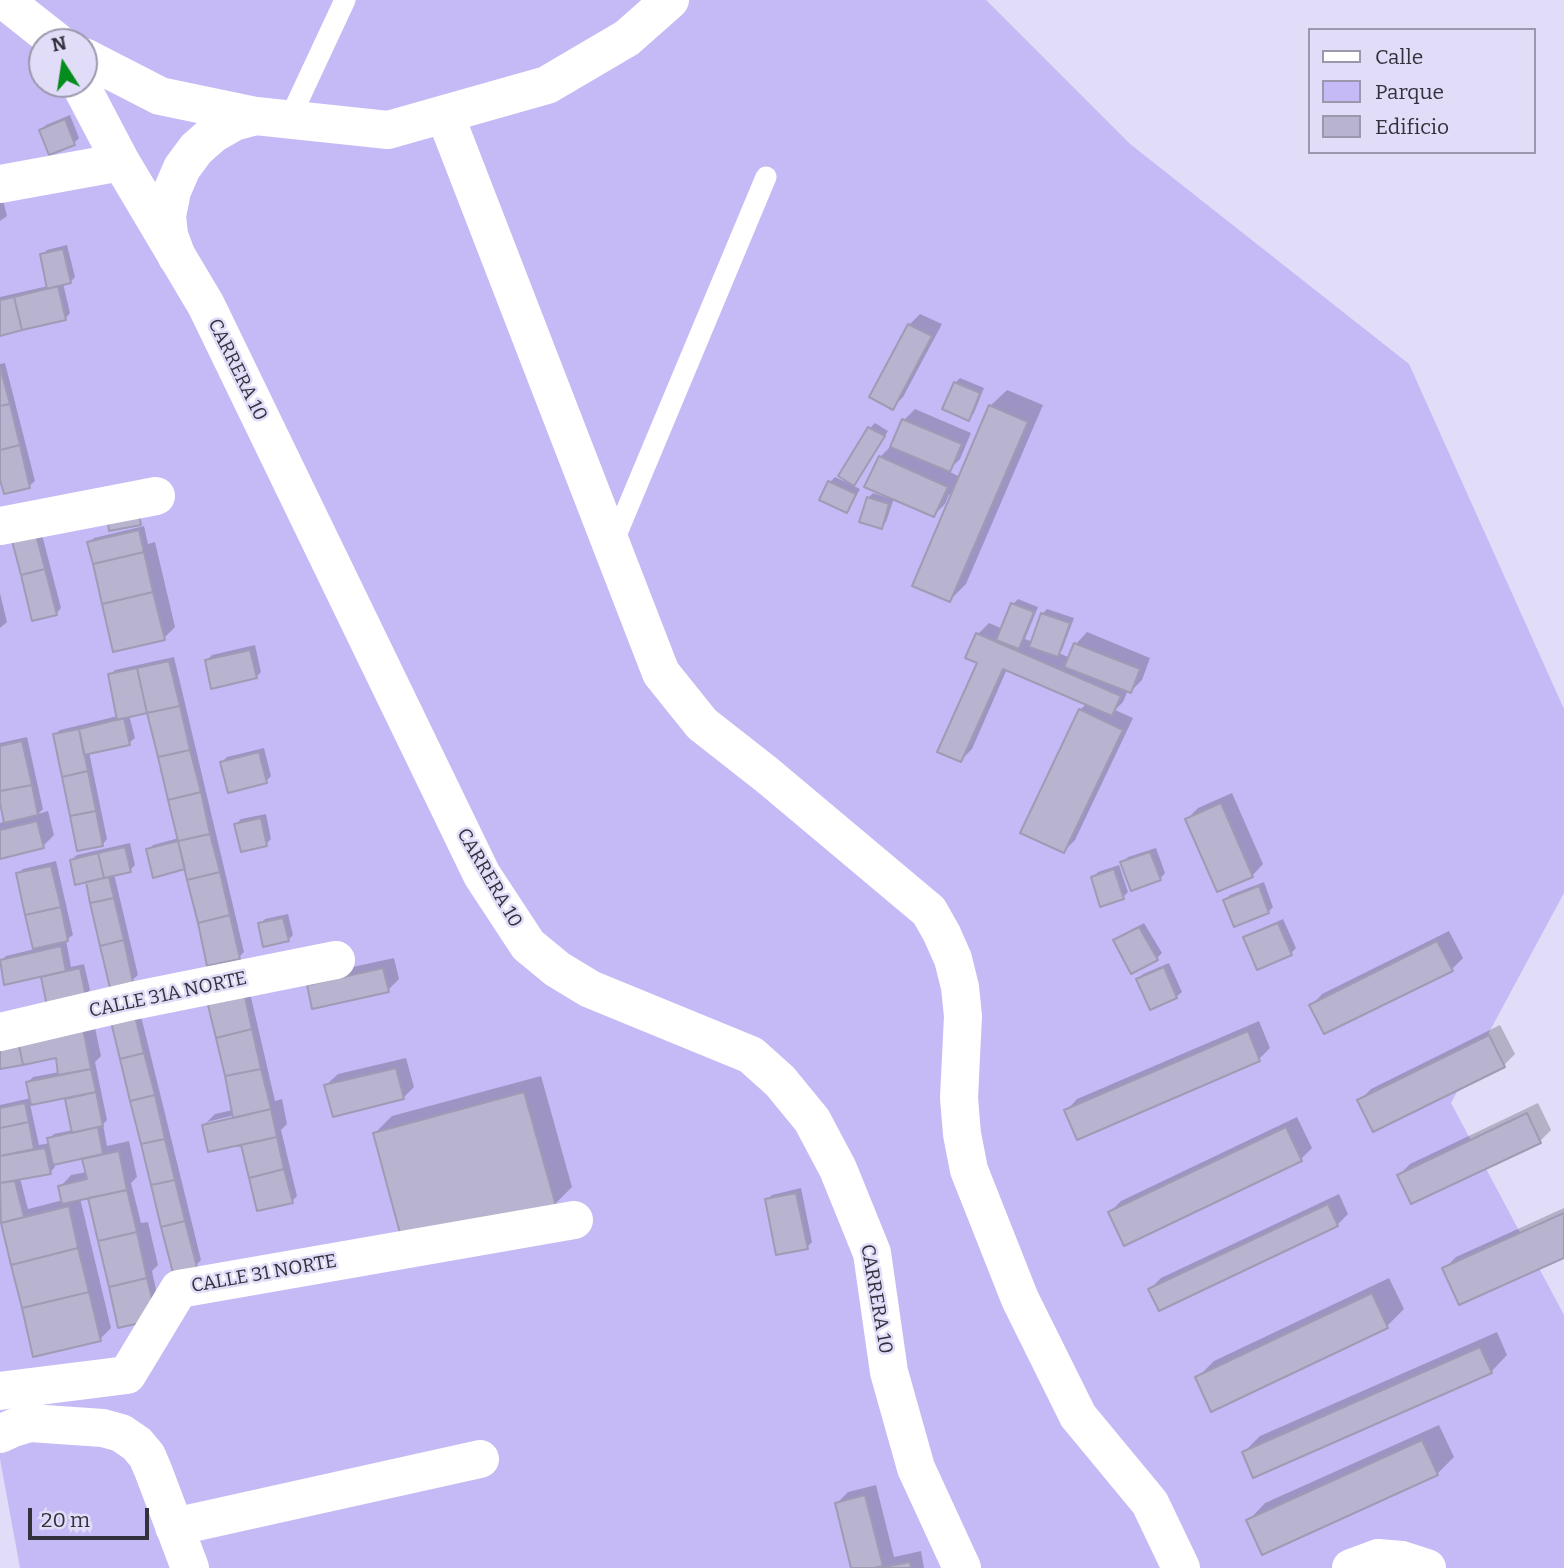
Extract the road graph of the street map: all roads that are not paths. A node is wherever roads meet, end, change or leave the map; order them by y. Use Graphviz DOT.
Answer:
graph roads {
  1 [pos="4,0"];
  2 [pos="345,0"];
  3 [pos="670,0"];
  4 [pos="39,28"];
  5 [pos="98,64"];
  6 [pos="87,98"];
  7 [pos="445,115"];
  8 [pos="273,118"];
  9 [pos="121,162"];
  10 [pos="766,177"];
  11 [pos="0,184"];
  12 [pos="177,257"];
  13 [pos="156,496"];
  14 [pos="0,526"];
  15 [pos="612,545"];
  16 [pos="336,960"];
  17 [pos="0,1032"];
  18 [pos="574,1220"];
  19 [pos="0,1391"];
  20 [pos="0,1434"];
  21 [pos="480,1459"];
  22 [pos="174,1527"];
  23 [pos="190,1568"];
  24 [pos="962,1568"];
  25 [pos="1181,1568"];
  26 [pos="1351,1568"];
  27 [pos="1427,1568"];
  1 -- 4 [label="street"];
  2 -- 8 [label="lane"];
  3 -- 7 [label="street"];
  5 -- 8 [label="street"];
  6 -- 9 [label="street, CARRERA 10"];
  7 -- 8 [label="street"];
  7 -- 15 [label="street"];
  8 -- 12 [label="street"];
  9 -- 11 [label="street"];
  9 -- 12 [label="street, CARRERA 10"];
  10 -- 15 [label="lane"];
  12 -- 24 [label="street, CARRERA 10"];
  13 -- 14 [label="street"];
  15 -- 25 [label="street"];
  16 -- 17 [label="street, CALLE 31A NORTE"];
  18 -- 19 [label="street, CALLE 31 NORTE"];
  20 -- 22 [label="street"];
  21 -- 22 [label="street"];
  22 -- 23 [label="street"];
  26 -- 27 [label="street"];
}
